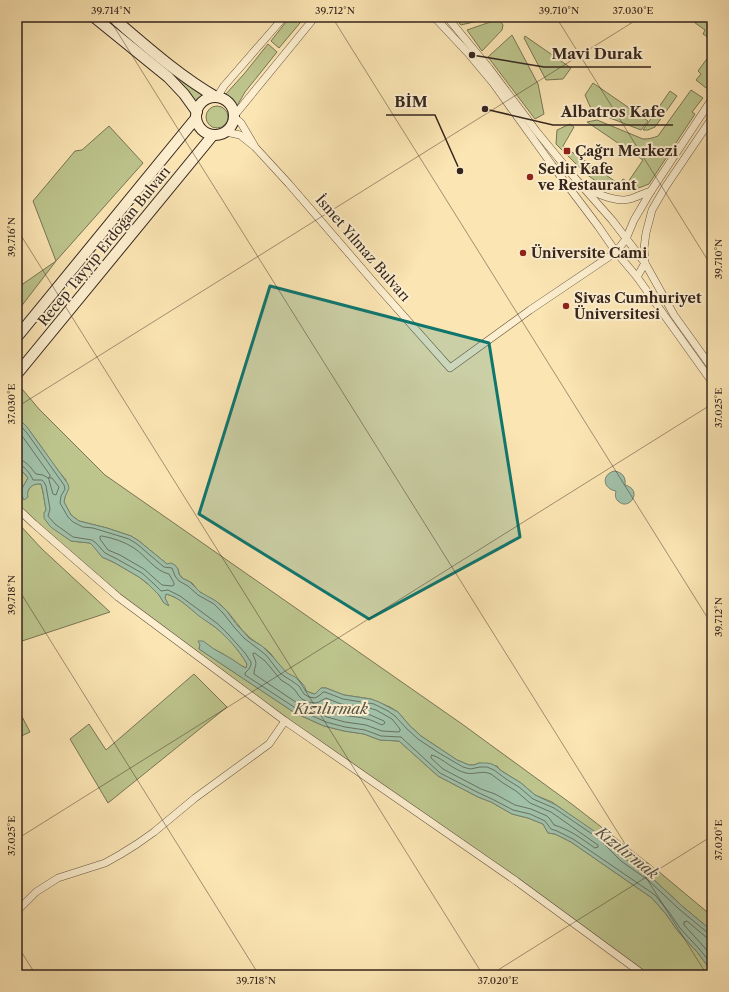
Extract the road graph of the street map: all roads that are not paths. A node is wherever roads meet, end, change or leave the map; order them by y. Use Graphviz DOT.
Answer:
graph roads {
  1 [pos="94,17"];
  2 [pos="112,17"];
  3 [pos="284,17"];
  4 [pos="315,17"];
  5 [pos="433,17"];
  6 [pos="447,17"];
  7 [pos="216,97"];
  8 [pos="712,99"];
  9 [pos="197,115"];
  10 [pos="234,117"];
  11 [pos="712,118"];
  12 [pos="226,132"];
  13 [pos="213,135"];
  14 [pos="255,147"];
  15 [pos="582,187"];
  16 [pos="650,191"];
  17 [pos="626,239"];
  18 [pos="616,252"];
  19 [pos="645,263"];
  20 [pos="637,277"];
  21 [pos="18,335"];
  22 [pos="712,368"];
  23 [pos="17,374"];
  24 [pos="712,382"];
  25 [pos="17,508"];
  26 [pos="285,721"];
  27 [pos="17,911"];
  28 [pos="644,975"];
  1 -- 9 [label="street"];
  2 -- 7 [label="street, İsmet Yılmaz Bulvarı"];
  3 -- 7 [label="street"];
  4 -- 10 [label="street"];
  5 -- 18 [label="street"];
  6 -- 15 [label="street"];
  7 -- 9 [label="street"];
  7 -- 10 [label="street, İsmet Yılmaz Bulvarı"];
  8 -- 16 [label="street"];
  9 -- 13 [label="street"];
  9 -- 21 [label="street, Recep Tayyip Erdoğan Bulvarı"];
  10 -- 12 [label="street"];
  10 -- 14 [label="street, İsmet Yılmaz Bulvarı"];
  11 -- 19 [label="street"];
  12 -- 13 [label="street"];
  12 -- 14 [label="street, İsmet Yılmaz Bulvarı"];
  13 -- 23 [label="street, Recep Tayyip Erdoğan Bulvarı"];
  14 -- 18 [label="street, İsmet Yılmaz Bulvarı"];
  15 -- 16 [label="street"];
  15 -- 17 [label="street"];
  16 -- 17 [label="street"];
  17 -- 18 [label="street"];
  17 -- 19 [label="street"];
  18 -- 20 [label="street"];
  19 -- 20 [label="street"];
  19 -- 22 [label="street"];
  20 -- 24 [label="street"];
  25 -- 26 [label="street"];
  26 -- 27 [label="street"];
  26 -- 28 [label="street"];
}
